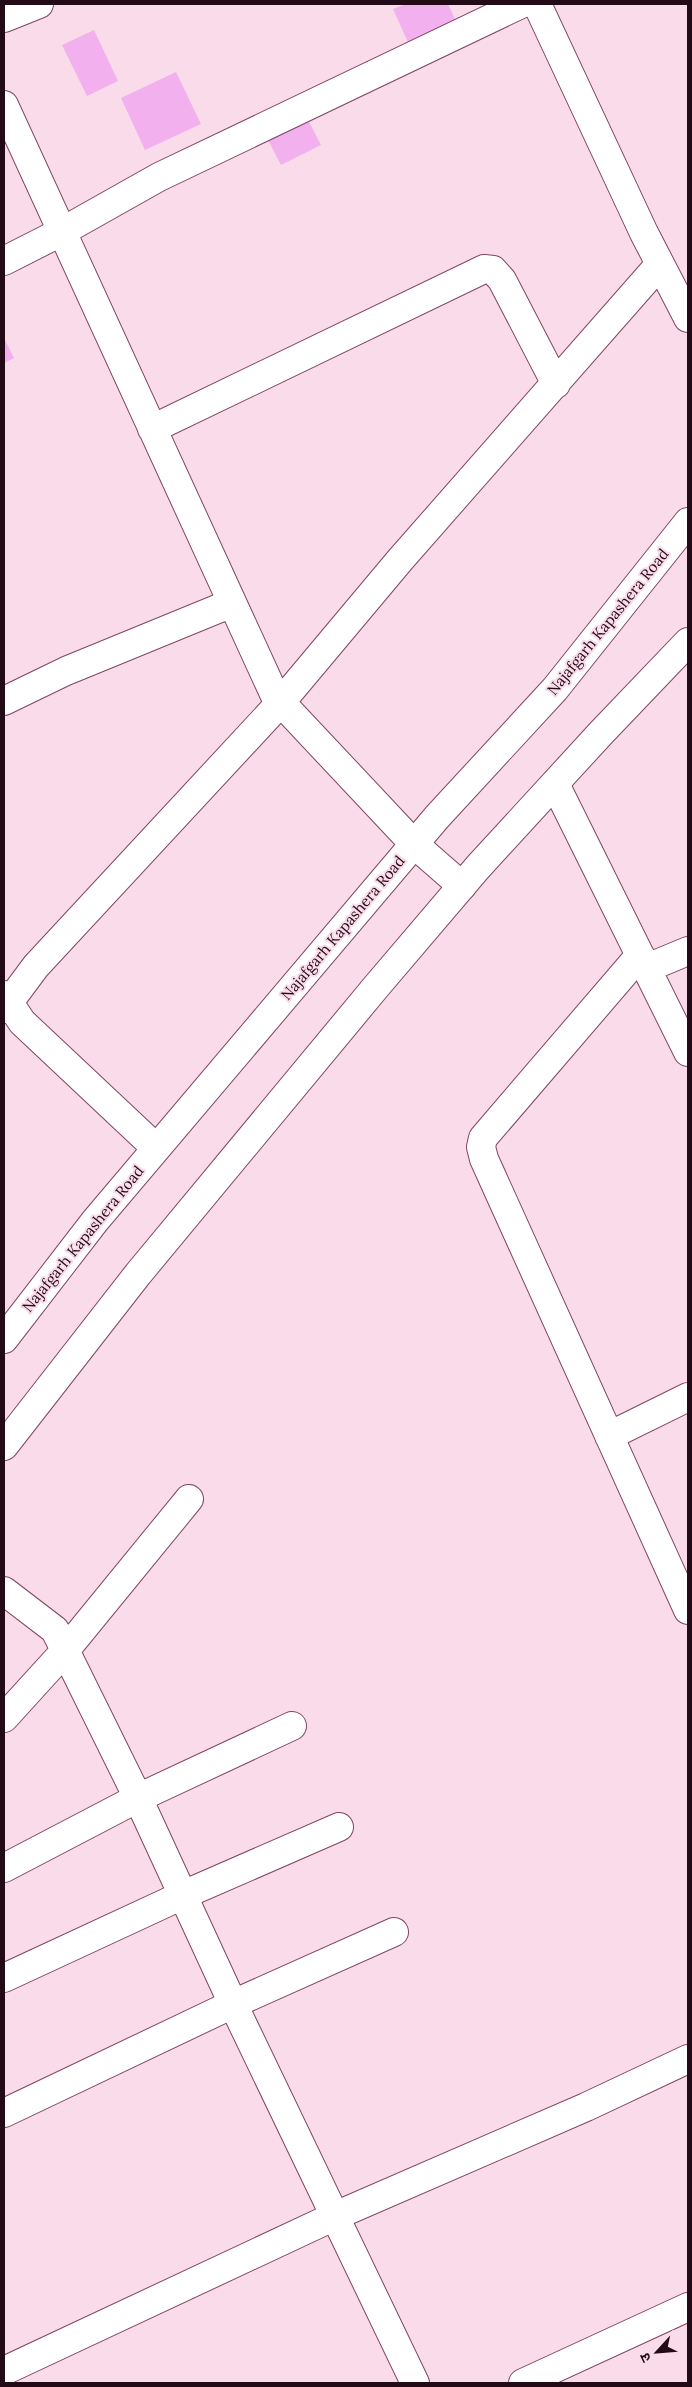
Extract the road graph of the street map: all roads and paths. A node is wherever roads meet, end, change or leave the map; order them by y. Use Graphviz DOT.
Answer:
graph roads {
  1 [pos="39,4"];
  2 [pos="521,4"];
  3 [pos="537,4"];
  4 [pos="4,18"];
  5 [pos="4,105"];
  6 [pos="63,231"];
  7 [pos="4,261"];
  8 [pos="660,264"];
  9 [pos="688,318"];
  10 [pos="556,384"];
  11 [pos="152,429"];
  12 [pos="688,522"];
  13 [pos="232,603"];
  14 [pos="688,642"];
  15 [pos="4,701"];
  16 [pos="281,702"];
  17 [pos="555,784"];
  18 [pos="414,844"];
  19 [pos="462,886"];
  20 [pos="688,951"];
  21 [pos="643,961"];
  22 [pos="5,1002"];
  23 [pos="688,1052"];
  24 [pos="156,1148"];
  25 [pos="4,1339"];
  26 [pos="688,1397"];
  27 [pos="609,1436"];
  28 [pos="4,1446"];
  29 [pos="189,1499"];
  30 [pos="4,1591"];
  31 [pos="688,1610"];
  32 [pos="64,1652"];
  33 [pos="4,1718"];
  34 [pos="292,1726"];
  35 [pos="138,1798"];
  36 [pos="339,1827"];
  37 [pos="4,1868"];
  38 [pos="183,1894"];
  39 [pos="394,1932"];
  40 [pos="4,1978"];
  41 [pos="233,2004"];
  42 [pos="688,2059"];
  43 [pos="4,2113"];
  44 [pos="335,2216"];
  45 [pos="688,2307"];
  46 [pos="4,2371"];
  47 [pos="415,2383"];
  48 [pos="523,2383"];
  1 -- 4 [label="street"];
  2 -- 6 [label="street"];
  3 -- 8 [label="street"];
  5 -- 6 [label="street"];
  6 -- 7 [label="street"];
  6 -- 11 [label="street"];
  8 -- 9 [label="street"];
  8 -- 10 [label="street"];
  10 -- 11 [label="street"];
  10 -- 16 [label="street"];
  11 -- 13 [label="street"];
  12 -- 18 [label="street, Najafgarh Kapashera Road"];
  13 -- 15 [label="street"];
  13 -- 16 [label="street"];
  14 -- 17 [label="street"];
  16 -- 18 [label="street"];
  16 -- 22 [label="street"];
  17 -- 19 [label="street"];
  17 -- 21 [label="street"];
  18 -- 19 [label="street"];
  18 -- 24 [label="street, Najafgarh Kapashera Road"];
  19 -- 28 [label="street"];
  20 -- 21 [label="street"];
  21 -- 23 [label="street"];
  21 -- 27 [label="street"];
  22 -- 24 [label="street"];
  24 -- 25 [label="street, Najafgarh Kapashera Road"];
  26 -- 27 [label="street"];
  27 -- 31 [label="street"];
  29 -- 32 [label="street"];
  30 -- 32 [label="street"];
  32 -- 33 [label="street"];
  32 -- 35 [label="street"];
  34 -- 35 [label="street"];
  35 -- 37 [label="street"];
  35 -- 38 [label="street"];
  36 -- 38 [label="street"];
  38 -- 40 [label="street"];
  38 -- 41 [label="street"];
  39 -- 41 [label="street"];
  41 -- 43 [label="street"];
  41 -- 44 [label="street"];
  42 -- 44 [label="street"];
  44 -- 46 [label="street"];
  44 -- 47 [label="street"];
  45 -- 48 [label="street"];
}
